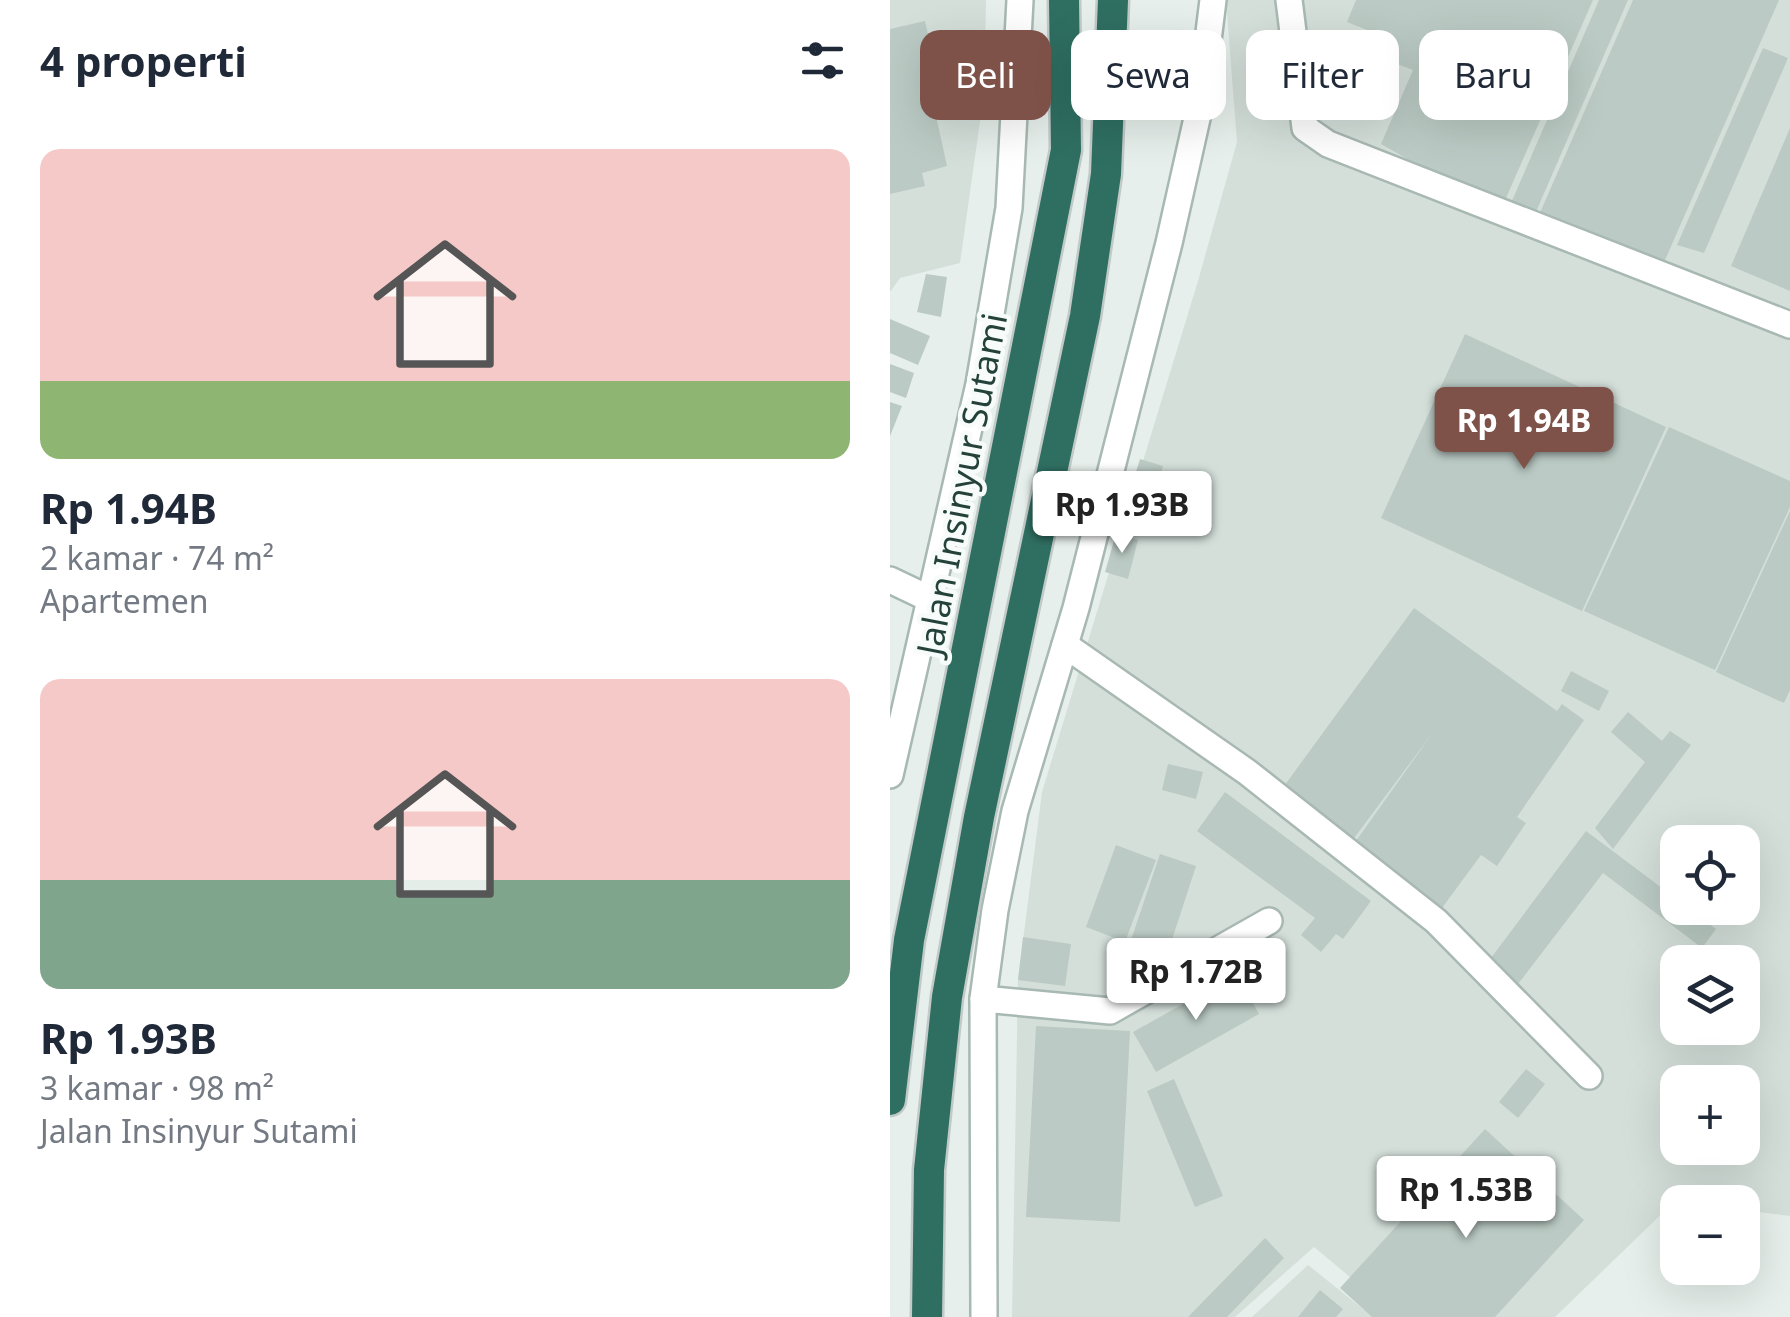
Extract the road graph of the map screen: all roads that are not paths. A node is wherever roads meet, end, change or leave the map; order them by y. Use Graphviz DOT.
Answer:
graph roads {
  1 [pos="1020,0"];
  2 [pos="1064,0"];
  3 [pos="1113,0"];
  4 [pos="1213,0"];
  5 [pos="1289,0"];
  6 [pos="1790,325"];
  7 [pos="890,580"];
  8 [pos="932,600"];
  9 [pos="1065,645"];
  10 [pos="890,775"];
  11 [pos="1269,921"];
  12 [pos="983,999"];
  13 [pos="1590,1076"];
  14 [pos="890,1100"];
  15 [pos="927,1317"];
  16 [pos="984,1317"];
  1 -- 8 [label="street"];
  2 -- 14 [label="highway, Jalan Insinyur Sutami"];
  3 -- 15 [label="highway"];
  4 -- 9 [label="street"];
  5 -- 6 [label="street"];
  7 -- 8 [label="street"];
  8 -- 10 [label="street"];
  9 -- 12 [label="street"];
  9 -- 13 [label="street"];
  11 -- 12 [label="street"];
  12 -- 16 [label="street"];
}
